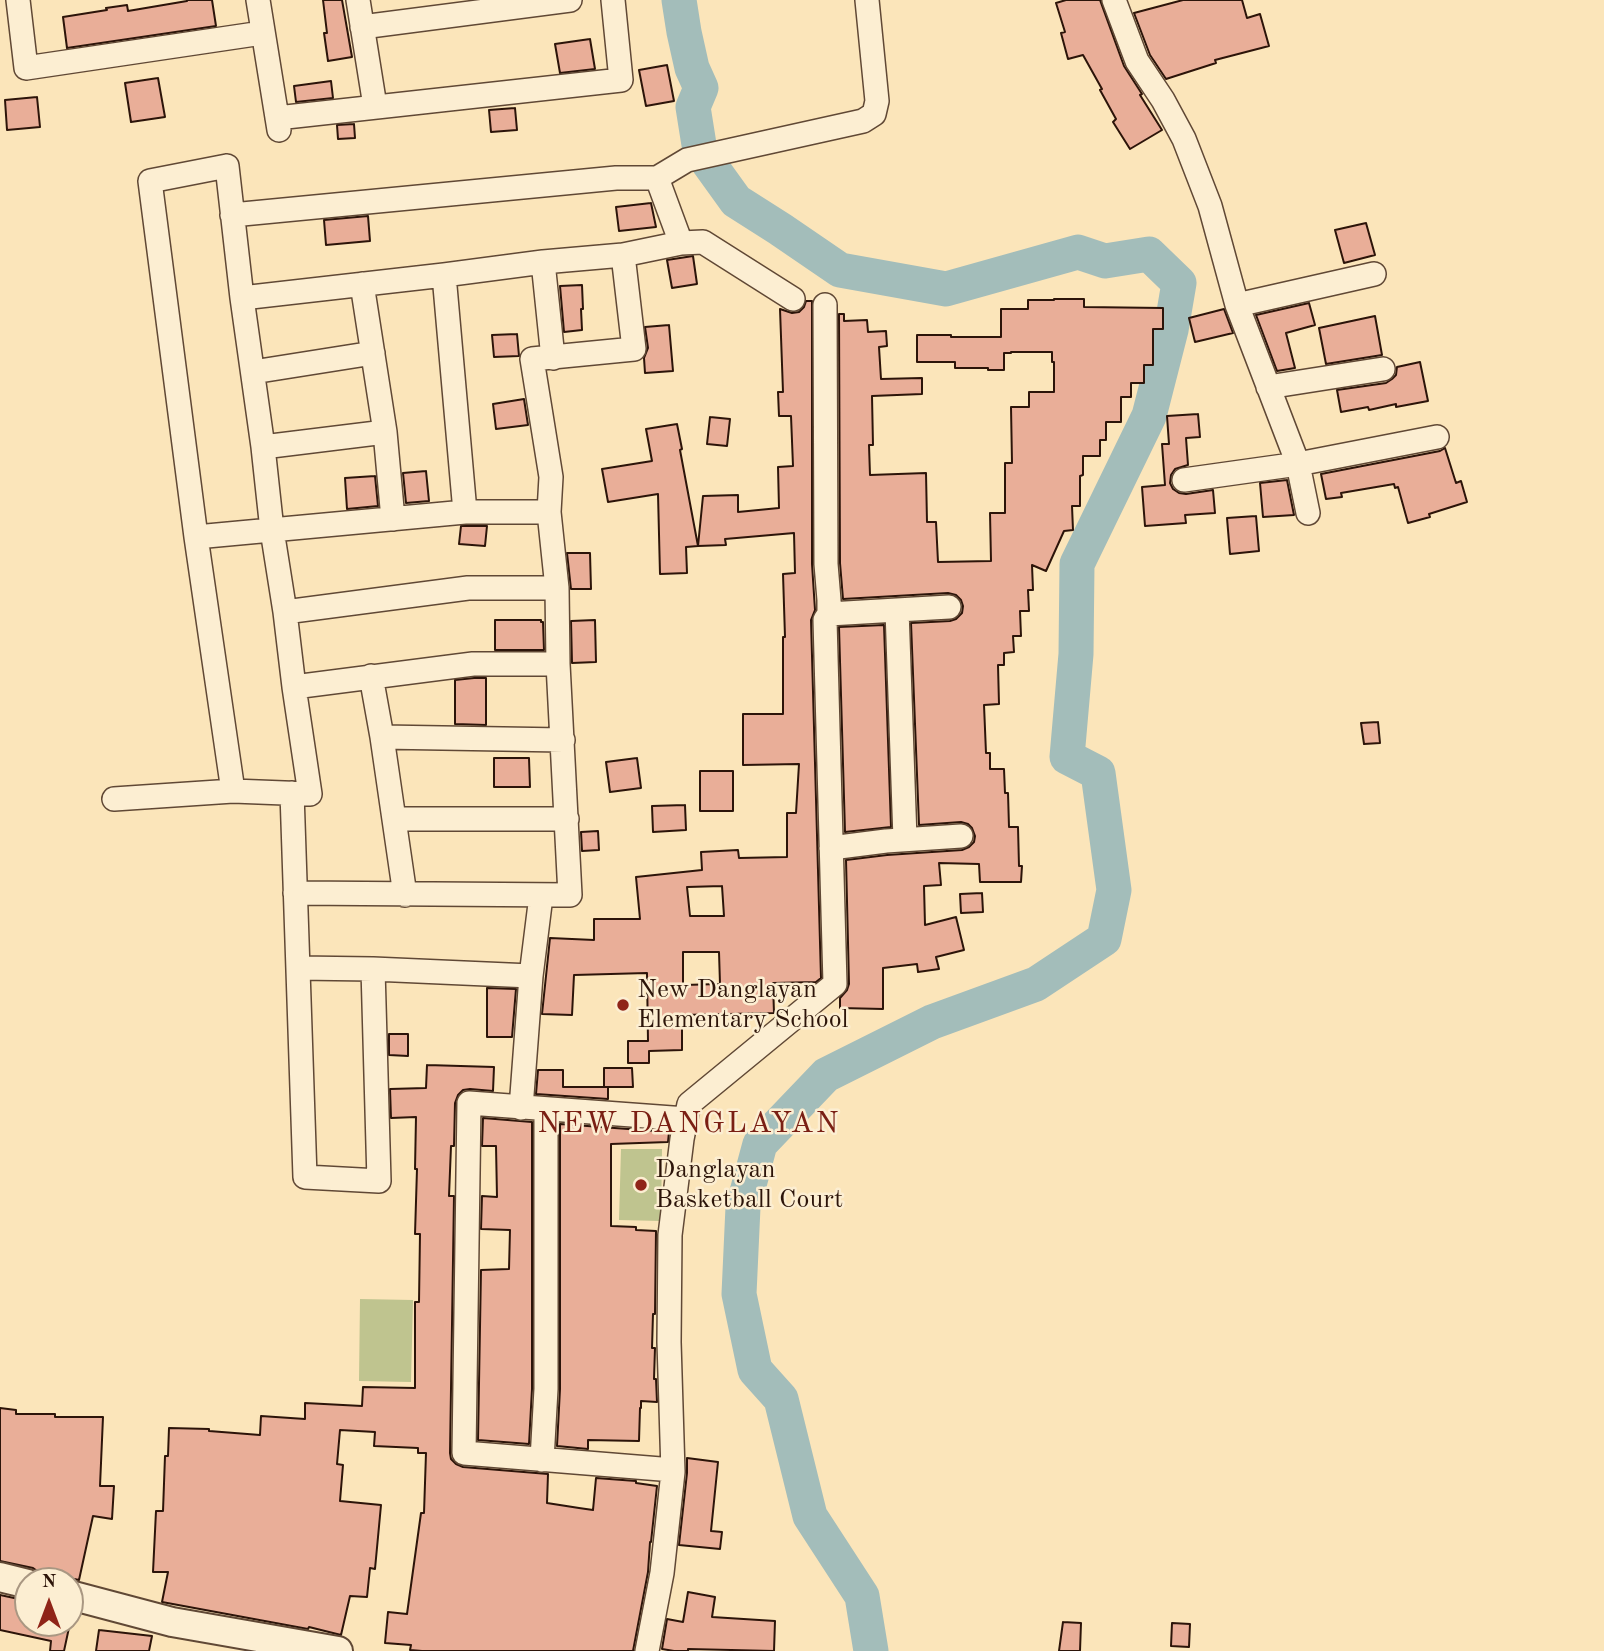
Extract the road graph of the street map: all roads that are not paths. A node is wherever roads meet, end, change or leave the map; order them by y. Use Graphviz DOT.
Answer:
graph roads {
  1 [pos="18,0"];
  2 [pos="258,0"];
  3 [pos="358,0"];
  4 [pos="570,0"];
  5 [pos="613,0"];
  6 [pos="867,0"];
  7 [pos="1114,0"];
  8 [pos="362,27"];
  9 [pos="262,33"];
  10 [pos="375,106"];
  11 [pos="657,178"];
  12 [pos="232,215"];
  13 [pos="681,243"];
  14 [pos="623,255"];
  15 [pos="543,262"];
  16 [pos="1374,274"];
  17 [pos="444,275"];
  18 [pos="362,284"];
  19 [pos="242,299"];
  20 [pos="793,299"];
  21 [pos="825,305"];
  22 [pos="1237,305"];
  23 [pos="373,353"];
  24 [pos="553,358"];
  25 [pos="1383,369"];
  26 [pos="253,372"];
  27 [pos="1268,387"];
  28 [pos="384,432"];
  29 [pos="1437,437"];
  30 [pos="263,447"];
  31 [pos="1298,464"];
  32 [pos="1184,480"];
  33 [pos="466,512"];
  34 [pos="549,512"];
  35 [pos="1308,513"];
  36 [pos="393,519"];
  37 [pos="272,530"];
  38 [pos="196,537"];
  39 [pos="556,588"];
  40 [pos="948,607"];
  41 [pos="897,610"];
  42 [pos="285,612"];
  43 [pos="829,614"];
  44 [pos="558,664"];
  45 [pos="371,676"];
  46 [pos="294,687"];
  47 [pos="382,737"];
  48 [pos="563,740"];
  49 [pos="233,791"];
  50 [pos="292,793"];
  51 [pos="114,799"];
  52 [pos="394,819"];
  53 [pos="567,819"];
  54 [pos="961,836"];
  55 [pos="905,839"];
  56 [pos="831,848"];
  57 [pos="295,893"];
  58 [pos="405,895"];
  59 [pos="541,896"];
  60 [pos="298,968"];
  61 [pos="373,968"];
  62 [pos="531,976"];
  63 [pos="521,1108"];
  64 [pos="546,1110"];
  65 [pos="686,1119"];
  66 [pos="542,1460"];
  67 [pos="673,1470"];
  68 [pos="84,1599"];
  69 [pos="338,1651"];
  70 [pos="647,1651"];
  1 -- 9 [label="street"];
  2 -- 9 [label="street"];
  3 -- 8 [label="street"];
  4 -- 8 [label="street"];
  5 -- 10 [label="street"];
  6 -- 11 [label="street"];
  7 -- 22 [label="street"];
  8 -- 10 [label="street"];
  9 -- 10 [label="street"];
  11 -- 12 [label="street"];
  11 -- 13 [label="street"];
  12 -- 19 [label="street"];
  12 -- 38 [label="street"];
  13 -- 14 [label="street"];
  13 -- 20 [label="street"];
  14 -- 15 [label="street"];
  14 -- 24 [label="street"];
  15 -- 17 [label="street"];
  15 -- 24 [label="street"];
  16 -- 22 [label="street"];
  17 -- 18 [label="street"];
  17 -- 33 [label="street"];
  18 -- 19 [label="street"];
  18 -- 23 [label="street"];
  19 -- 26 [label="street"];
  21 -- 43 [label="street"];
  22 -- 27 [label="street"];
  23 -- 26 [label="street"];
  23 -- 28 [label="street"];
  24 -- 34 [label="street"];
  25 -- 27 [label="street"];
  26 -- 30 [label="street"];
  27 -- 31 [label="street"];
  28 -- 30 [label="street"];
  28 -- 36 [label="street"];
  29 -- 31 [label="street"];
  30 -- 37 [label="street"];
  31 -- 32 [label="street"];
  31 -- 35 [label="street"];
  33 -- 34 [label="street"];
  33 -- 36 [label="street"];
  34 -- 39 [label="street"];
  36 -- 37 [label="street"];
  37 -- 38 [label="street"];
  37 -- 42 [label="street"];
  38 -- 49 [label="street"];
  39 -- 42 [label="street"];
  39 -- 44 [label="street"];
  40 -- 41 [label="street"];
  41 -- 43 [label="street"];
  41 -- 55 [label="street"];
  42 -- 46 [label="street"];
  43 -- 56 [label="street"];
  44 -- 45 [label="street"];
  44 -- 48 [label="street"];
  45 -- 46 [label="street"];
  45 -- 47 [label="street"];
  46 -- 50 [label="street"];
  47 -- 48 [label="street"];
  47 -- 52 [label="street"];
  48 -- 53 [label="street"];
  49 -- 50 [label="street"];
  49 -- 51 [label="street"];
  50 -- 57 [label="street"];
  52 -- 53 [label="street"];
  52 -- 58 [label="street"];
  53 -- 59 [label="street"];
  54 -- 55 [label="street"];
  55 -- 56 [label="street"];
  56 -- 65 [label="street"];
  57 -- 58 [label="street"];
  57 -- 60 [label="street"];
  58 -- 59 [label="street"];
  59 -- 62 [label="street"];
  60 -- 61 [label="street"];
  60 -- 61 [label="street"];
  61 -- 62 [label="street"];
  62 -- 63 [label="street"];
  63 -- 64 [label="street"];
  63 -- 66 [label="street"];
  64 -- 65 [label="street"];
  64 -- 66 [label="street"];
  65 -- 67 [label="street"];
  66 -- 67 [label="street"];
  67 -- 70 [label="street"];
  68 -- 69 [label="street"];
}
